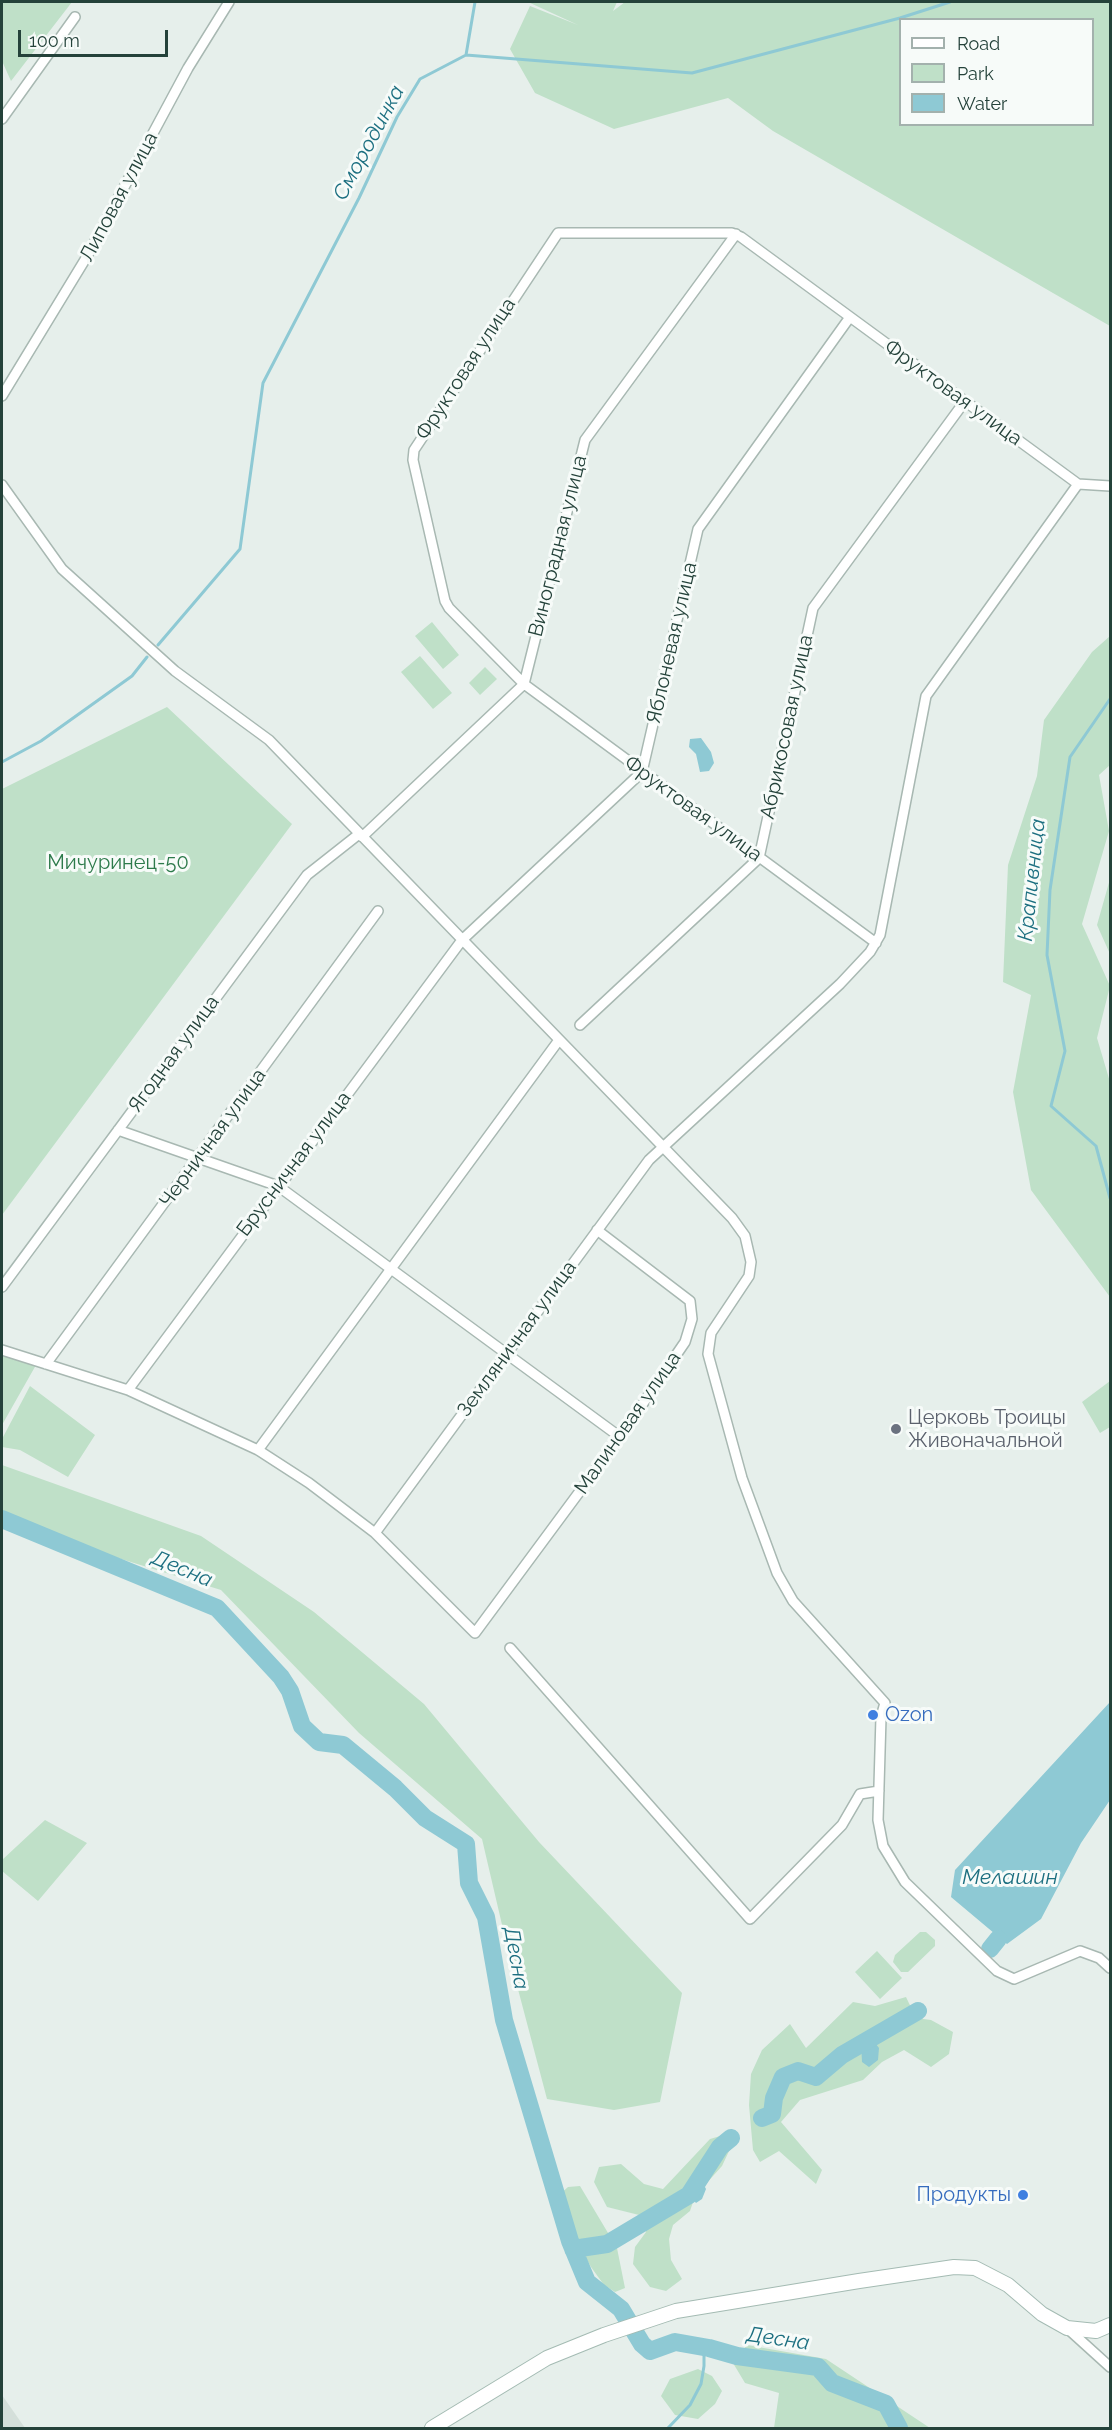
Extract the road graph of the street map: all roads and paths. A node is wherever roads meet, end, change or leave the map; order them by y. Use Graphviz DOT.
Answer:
graph roads {
  1 [pos="229,2"];
  2 [pos="75,17"];
  3 [pos="2,119"];
  4 [pos="736,234"];
  5 [pos="850,317"];
  6 [pos="3,390"];
  7 [pos="965,401"];
  8 [pos="1078,484"];
  9 [pos="2,485"];
  10 [pos="1110,486"];
  11 [pos="524,684"];
  12 [pos="642,772"];
  13 [pos="361,836"];
  14 [pos="759,858"];
  15 [pos="378,911"];
  16 [pos="462,940"];
  17 [pos="876,943"];
  18 [pos="580,1025"];
  19 [pos="559,1040"];
  20 [pos="118,1130"];
  21 [pos="663,1147"];
  22 [pos="199,1158"];
  23 [pos="278,1186"];
  24 [pos="597,1230"];
  25 [pos="391,1269"];
  26 [pos="2,1287"];
  27 [pos="2,1350"];
  28 [pos="507,1353"];
  29 [pos="46,1364"];
  30 [pos="128,1390"];
  31 [pos="620,1437"];
  32 [pos="258,1450"];
  33 [pos="375,1533"];
  34 [pos="510,1648"];
  35 [pos="879,1791"];
  36 [pos="1110,1968"];
  37 [pos="1110,2325"];
  38 [pos="1067,2328"];
  39 [pos="1110,2367"];
  40 [pos="432,2428"];
  1 -- 6 [label="street, Липовая улица"];
  2 -- 3 [label="street"];
  4 -- 5 [label="street, Фруктовая улица"];
  4 -- 11 [label="street, Виноградная улица"];
  4 -- 11 [label="street, Фруктовая улица"];
  5 -- 7 [label="street, Фруктовая улица"];
  5 -- 12 [label="street, Яблоневая улица"];
  7 -- 8 [label="street, Фруктовая улица"];
  7 -- 14 [label="street, Абрикосовая улица"];
  8 -- 10 [label="street"];
  8 -- 17 [label="street"];
  9 -- 13 [label="street"];
  11 -- 12 [label="street, Фруктовая улица"];
  11 -- 13 [label="street"];
  12 -- 14 [label="street, Фруктовая улица"];
  12 -- 16 [label="street"];
  13 -- 16 [label="street"];
  13 -- 20 [label="street, Ягодная улица"];
  14 -- 17 [label="street, Фруктовая улица"];
  14 -- 18 [label="street"];
  15 -- 22 [label="street, Черничная улица"];
  16 -- 19 [label="street"];
  16 -- 23 [label="street, Брусничная улица"];
  17 -- 21 [label="street"];
  19 -- 21 [label="street"];
  19 -- 25 [label="street"];
  20 -- 22 [label="street"];
  20 -- 26 [label="street, Ягодная улица"];
  21 -- 24 [label="street, Земляничная улица"];
  21 -- 35 [label="street"];
  22 -- 23 [label="street"];
  22 -- 29 [label="street, Черничная улица"];
  23 -- 25 [label="street"];
  23 -- 30 [label="street, Брусничная улица"];
  24 -- 28 [label="street, Земляничная улица"];
  24 -- 31 [label="street, Малиновая улица"];
  25 -- 28 [label="street"];
  25 -- 32 [label="street"];
  27 -- 29 [label="street"];
  28 -- 31 [label="street"];
  28 -- 33 [label="street, Земляничная улица"];
  29 -- 30 [label="street"];
  30 -- 32 [label="street"];
  31 -- 33 [label="street, Малиновая улица"];
  32 -- 33 [label="street"];
  34 -- 35 [label="street"];
  35 -- 36 [label="street"];
  37 -- 38 [label="street"];
  38 -- 39 [label="street"];
  38 -- 40 [label="street"];
}
